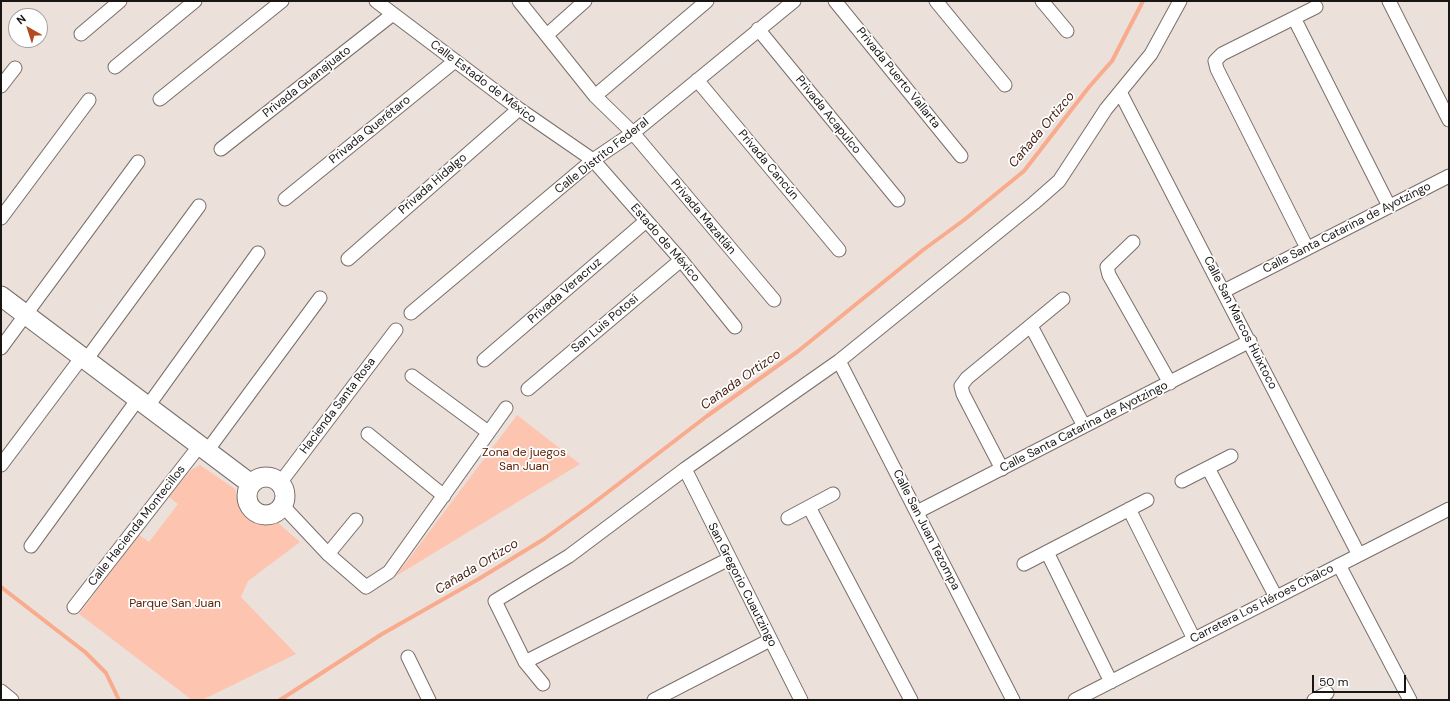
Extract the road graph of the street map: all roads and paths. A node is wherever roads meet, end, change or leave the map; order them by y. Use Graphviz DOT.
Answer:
graph roads {
  1 [pos="120,1"];
  2 [pos="196,1"];
  3 [pos="282,1"];
  4 [pos="376,1"];
  5 [pos="520,1"];
  6 [pos="585,1"];
  7 [pos="707,1"];
  8 [pos="794,1"];
  9 [pos="835,1"];
  10 [pos="936,1"];
  11 [pos="1042,1"];
  12 [pos="1180,1"];
  13 [pos="1389,1"];
  14 [pos="1316,7"];
  15 [pos="393,14"];
  16 [pos="1294,18"];
  17 [pos="758,29"];
  18 [pos="1067,32"];
  19 [pos="81,34"];
  20 [pos="548,34"];
  21 [pos="455,61"];
  22 [pos="115,67"];
  23 [pos="15,68"];
  24 [pos="697,80"];
  25 [pos="1005,85"];
  26 [pos="1,86"];
  27 [pos="1120,92"];
  28 [pos="595,96"];
  29 [pos="160,99"];
  30 [pos="89,100"];
  31 [pos="519,109"];
  32 [pos="1449,120"];
  33 [pos="633,133"];
  34 [pos="221,149"];
  35 [pos="961,156"];
  36 [pos="593,160"];
  37 [pos="138,162"];
  38 [pos="1449,176"];
  39 [pos="285,199"];
  40 [pos="898,200"];
  41 [pos="199,206"];
  42 [pos="1389,206"];
  43 [pos="1,218"];
  44 [pos="646,221"];
  45 [pos="1133,242"];
  46 [pos="1307,248"];
  47 [pos="839,250"];
  48 [pos="258,252"];
  49 [pos="348,259"];
  50 [pos="681,260"];
  51 [pos="1224,291"];
  52 [pos="1,296"];
  53 [pos="320,298"];
  54 [pos="1064,299"];
  55 [pos="774,300"];
  56 [pos="411,313"];
  57 [pos="26,315"];
  58 [pos="1031,326"];
  59 [pos="735,327"];
  60 [pos="396,330"];
  61 [pos="1250,341"];
  62 [pos="1,348"];
  63 [pos="84,358"];
  64 [pos="484,360"];
  65 [pos="839,361"];
  66 [pos="412,376"];
  67 [pos="1170,383"];
  68 [pos="528,389"];
  69 [pos="143,402"];
  70 [pos="506,408"];
  71 [pos="1084,426"];
  72 [pos="488,432"];
  73 [pos="368,434"];
  74 [pos="204,448"];
  75 [pos="1231,456"];
  76 [pos="1,465"];
  77 [pos="1208,468"];
  78 [pos="685,469"];
  79 [pos="1002,469"];
  80 [pos="1182,481"];
  81 [pos="280,483"];
  82 [pos="251,484"];
  83 [pos="833,494"];
  84 [pos="444,496"];
  85 [pos="1147,500"];
  86 [pos="282,506"];
  87 [pos="808,507"];
  88 [pos="1130,509"];
  89 [pos="1449,509"];
  90 [pos="917,512"];
  91 [pos="788,518"];
  92 [pos="356,520"];
  93 [pos="31,546"];
  94 [pos="1046,552"];
  95 [pos="328,554"];
  96 [pos="1359,555"];
  97 [pos="729,559"];
  98 [pos="1024,564"];
  99 [pos="1339,565"];
  100 [pos="1276,597"];
  101 [pos="74,607"];
  102 [pos="1194,639"];
  103 [pos="770,640"];
  104 [pos="408,657"];
  105 [pos="525,662"];
  106 [pos="1111,682"];
  107 [pos="543,684"];
  108 [pos="1327,693"];
  109 [pos="429,700"];
  110 [pos="654,700"];
  111 [pos="801,700"];
  112 [pos="911,700"];
  113 [pos="1013,700"];
  114 [pos="1075,700"];
  115 [pos="1314,700"];
  116 [pos="1410,700"];
  1 -- 19 [label="street"];
  2 -- 22 [label="street"];
  3 -- 29 [label="street"];
  4 -- 15 [label="street, Calle Estado de México"];
  5 -- 20 [label="street, Privada Mazatlán"];
  6 -- 20 [label="street"];
  7 -- 28 [label="street"];
  8 -- 17 [label="street, Calle Distrito Federal"];
  9 -- 35 [label="street, Privada Puerto Vallarta"];
  10 -- 25 [label="street"];
  11 -- 18 [label="street"];
  12 -- 27 [label="street"];
  13 -- 32 [label="street"];
  14 -- 16 [label="street"];
  15 -- 21 [label="street, Calle Estado de México"];
  15 -- 34 [label="street, Privada Guanajuato"];
  16 -- 42 [label="street"];
  16 -- 46 [label="street"];
  17 -- 24 [label="street, Calle Distrito Federal"];
  17 -- 40 [label="street, Privada Acapulco"];
  20 -- 28 [label="street, Privada Mazatlán"];
  21 -- 31 [label="street, Calle Estado de México"];
  21 -- 39 [label="street, Privada Querétaro"];
  23 -- 26 [label="street"];
  24 -- 33 [label="street, Calle Distrito Federal"];
  24 -- 47 [label="street, Privada Cancún"];
  27 -- 51 [label="street, Calle San Marcos Huixtoco"];
  27 -- 65 [label="street"];
  28 -- 33 [label="street, Privada Mazatlán"];
  30 -- 43 [label="street"];
  31 -- 36 [label="street, Calle Estado de México"];
  31 -- 49 [label="street, Privada Hidalgo"];
  33 -- 36 [label="street, Calle Distrito Federal"];
  33 -- 55 [label="street, Privada Mazatlán"];
  36 -- 44 [label="street, Estado de México"];
  36 -- 56 [label="street, Calle Distrito Federal"];
  37 -- 57 [label="street"];
  38 -- 42 [label="street, Calle Santa Catarina de Ayotzingo"];
  41 -- 63 [label="street"];
  42 -- 46 [label="street, Calle Santa Catarina de Ayotzingo"];
  44 -- 50 [label="street, Estado de México"];
  44 -- 64 [label="street, Privada Veracruz"];
  45 -- 67 [label="street"];
  46 -- 51 [label="street, Calle Santa Catarina de Ayotzingo"];
  48 -- 69 [label="street"];
  50 -- 59 [label="street, Estado de México"];
  50 -- 68 [label="street, San Luis Potosí"];
  51 -- 61 [label="street, Calle San Marcos Huixtoco"];
  52 -- 57 [label="street"];
  53 -- 74 [label="street, Calle Hacienda Montecillos"];
  54 -- 58 [label="street"];
  57 -- 62 [label="street"];
  57 -- 63 [label="street"];
  58 -- 71 [label="street"];
  58 -- 79 [label="street"];
  60 -- 81 [label="street, Hacienda Santa Rosa"];
  61 -- 67 [label="street, Calle Santa Catarina de Ayotzingo"];
  61 -- 96 [label="street, Calle San Marcos Huixtoco"];
  63 -- 69 [label="street"];
  63 -- 76 [label="street"];
  65 -- 78 [label="street"];
  65 -- 90 [label="street, Calle San Juan Tezompa"];
  66 -- 72 [label="street"];
  67 -- 71 [label="street, Calle Santa Catarina de Ayotzingo"];
  69 -- 74 [label="street"];
  69 -- 93 [label="street"];
  70 -- 72 [label="street"];
  71 -- 79 [label="street, Calle Santa Catarina de Ayotzingo"];
  72 -- 84 [label="street"];
  73 -- 84 [label="street"];
  74 -- 82 [label="street"];
  74 -- 101 [label="street, Calle Hacienda Montecillos"];
  75 -- 77 [label="street"];
  77 -- 80 [label="street"];
  77 -- 100 [label="street"];
  78 -- 97 [label="street, San Gregorio Cuautzingo"];
  78 -- 105 [label="street"];
  79 -- 90 [label="street, Calle Santa Catarina de Ayotzingo"];
  81 -- 82 [label="street"];
  81 -- 86 [label="street"];
  82 -- 86 [label="street"];
  83 -- 87 [label="street"];
  84 -- 95 [label="street"];
  85 -- 88 [label="street"];
  86 -- 95 [label="street"];
  87 -- 91 [label="street"];
  87 -- 112 [label="street"];
  88 -- 94 [label="street"];
  88 -- 102 [label="street"];
  89 -- 96 [label="street, Carretera Los Héroes Chalco"];
  90 -- 113 [label="street, Calle San Juan Tezompa"];
  92 -- 95 [label="street"];
  94 -- 98 [label="street"];
  94 -- 106 [label="street"];
  96 -- 99 [label="street, Carretera Los Héroes Chalco"];
  97 -- 103 [label="street, San Gregorio Cuautzingo"];
  97 -- 105 [label="street"];
  99 -- 100 [label="street, Carretera Los Héroes Chalco"];
  99 -- 116 [label="street"];
  100 -- 102 [label="street, Carretera Los Héroes Chalco"];
  102 -- 106 [label="street, Carretera Los Héroes Chalco"];
  103 -- 110 [label="street"];
  103 -- 111 [label="street, San Gregorio Cuautzingo"];
  104 -- 109 [label="street"];
  105 -- 107 [label="street"];
  106 -- 114 [label="street, Carretera Los Héroes Chalco"];
  108 -- 115 [label="street"];
}
